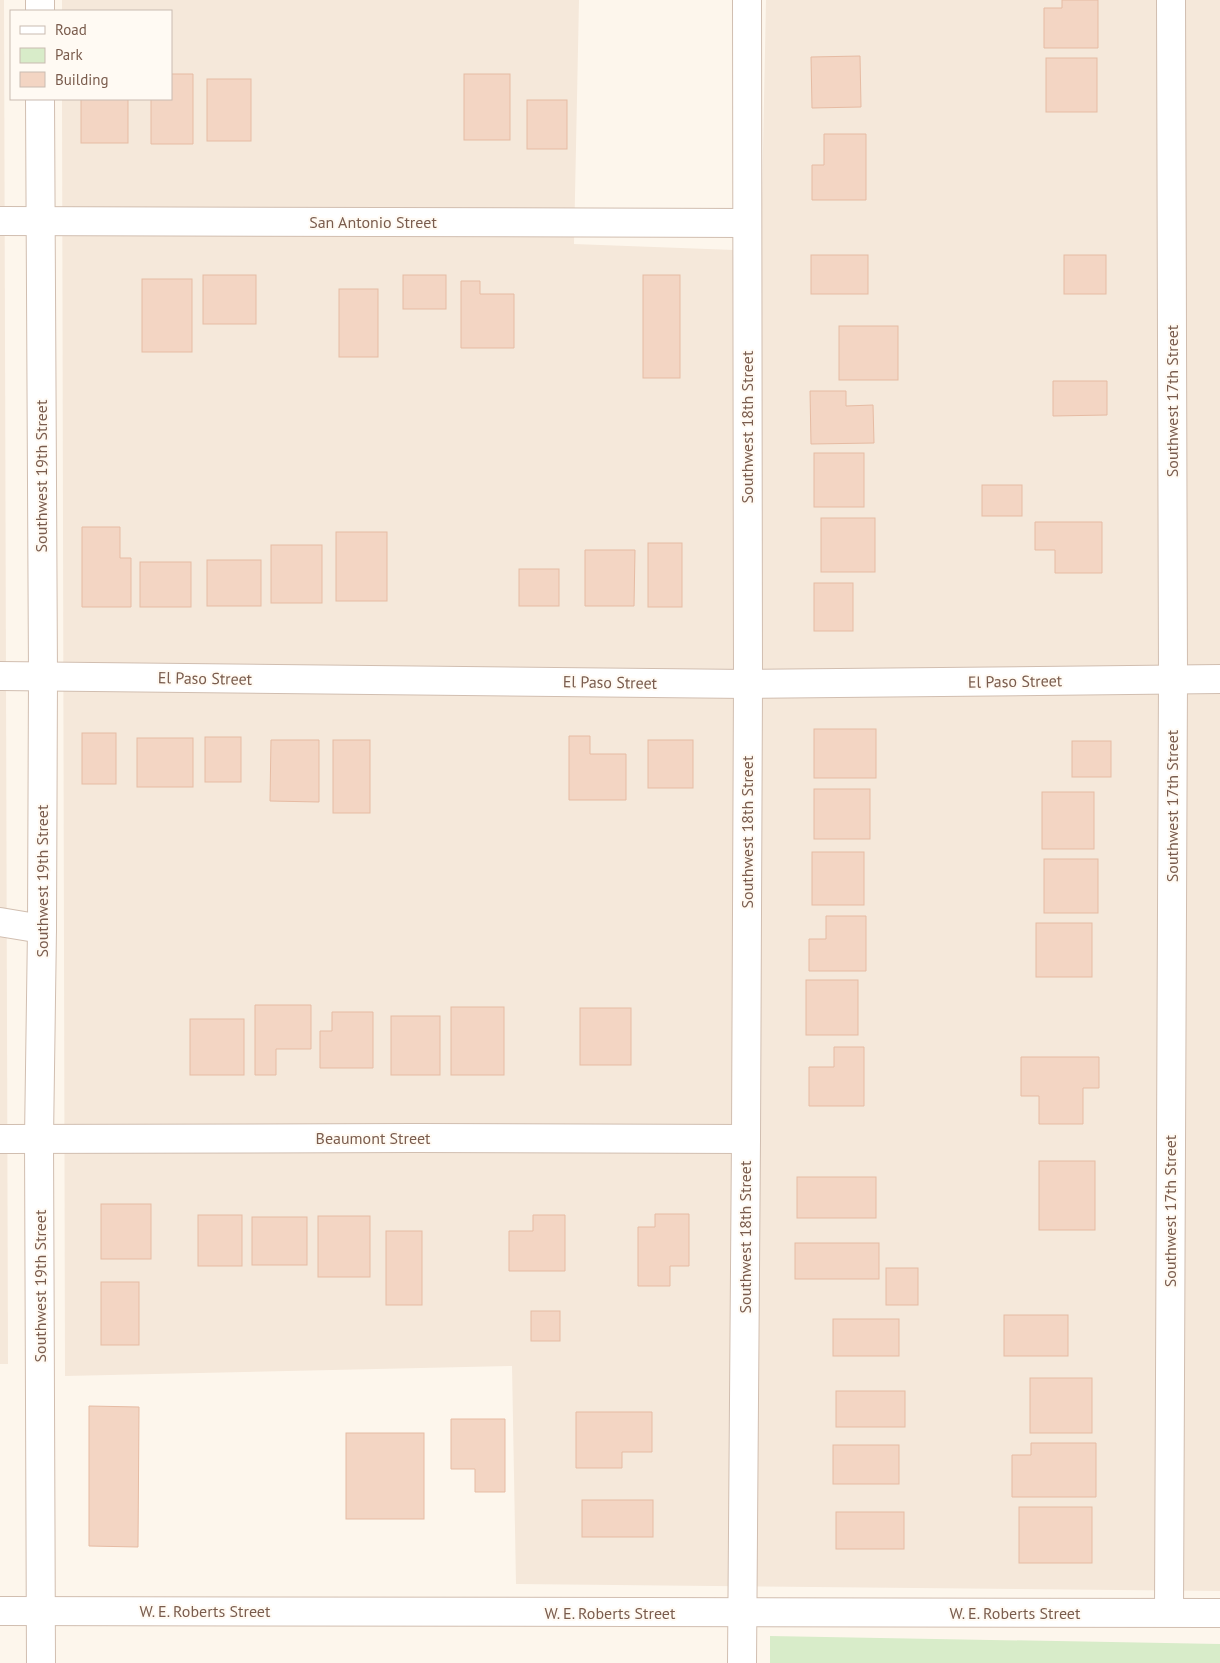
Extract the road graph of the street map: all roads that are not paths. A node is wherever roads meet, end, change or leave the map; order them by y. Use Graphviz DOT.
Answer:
graph roads {
  1 [pos="746,0"];
  2 [pos="1170,0"];
  3 [pos="40,100"];
  4 [pos="0,221"];
  5 [pos="40,221"];
  6 [pos="747,223"];
  7 [pos="0,676"];
  8 [pos="43,676"];
  9 [pos="1173,679"];
  10 [pos="1220,679"];
  11 [pos="748,684"];
  12 [pos="0,922"];
  13 [pos="42,929"];
  14 [pos="0,1139"];
  15 [pos="40,1139"];
  16 [pos="746,1139"];
  17 [pos="0,1611"];
  18 [pos="41,1611"];
  19 [pos="1169,1612"];
  20 [pos="742,1613"];
  21 [pos="1220,1613"];
  22 [pos="41,1663"];
  23 [pos="742,1663"];
  1 -- 6 [label="street, Southwest 18th Street"];
  2 -- 9 [label="street, Southwest 17th Street"];
  3 -- 5 [label="street, Southwest 19th Street"];
  4 -- 5 [label="street, San Antonio Street"];
  5 -- 6 [label="street, San Antonio Street"];
  5 -- 8 [label="street, Southwest 19th Street"];
  6 -- 11 [label="street, Southwest 18th Street"];
  7 -- 8 [label="street, El Paso Street"];
  8 -- 11 [label="street, El Paso Street"];
  8 -- 13 [label="street, Southwest 19th Street"];
  9 -- 10 [label="street, El Paso Street"];
  9 -- 11 [label="street, El Paso Street"];
  9 -- 19 [label="street, Southwest 17th Street"];
  11 -- 16 [label="street, Southwest 18th Street"];
  12 -- 13 [label="street"];
  13 -- 15 [label="street, Southwest 19th Street"];
  14 -- 15 [label="street, Beaumont Street"];
  15 -- 16 [label="street, Beaumont Street"];
  15 -- 18 [label="street, Southwest 19th Street"];
  16 -- 20 [label="street, Southwest 18th Street"];
  17 -- 18 [label="street, W. E. Roberts Street"];
  18 -- 20 [label="street, W. E. Roberts Street"];
  18 -- 22 [label="street, Southwest 19th Street"];
  19 -- 20 [label="street, W. E. Roberts Street"];
  19 -- 21 [label="street, W. E. Roberts Street"];
  20 -- 23 [label="street, Southwest 18th Street"];
}
